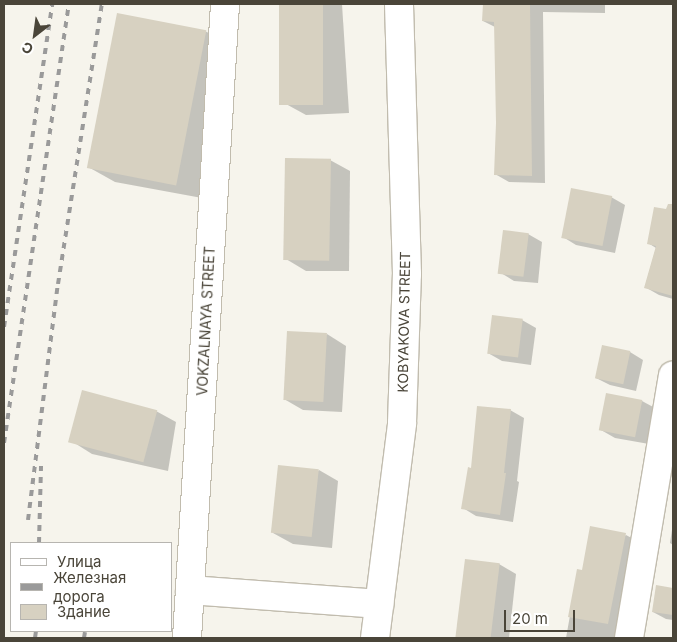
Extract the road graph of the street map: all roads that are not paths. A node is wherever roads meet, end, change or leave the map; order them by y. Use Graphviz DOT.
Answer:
graph roads {
  1 [pos="225,4"];
  2 [pos="399,4"];
  3 [pos="673,376"];
  4 [pos="190,590"];
  5 [pos="379,604"];
  6 [pos="187,638"];
  7 [pos="375,638"];
  8 [pos="629,638"];
  1 -- 4 [label="street, VOKZALNAYA STREET"];
  2 -- 5 [label="street, KOBYAKOVA STREET"];
  3 -- 8 [label="street"];
  4 -- 5 [label="street"];
  4 -- 6 [label="street, VOKZALNAYA STREET"];
  5 -- 7 [label="street, KOBYAKOVA STREET"];
}
